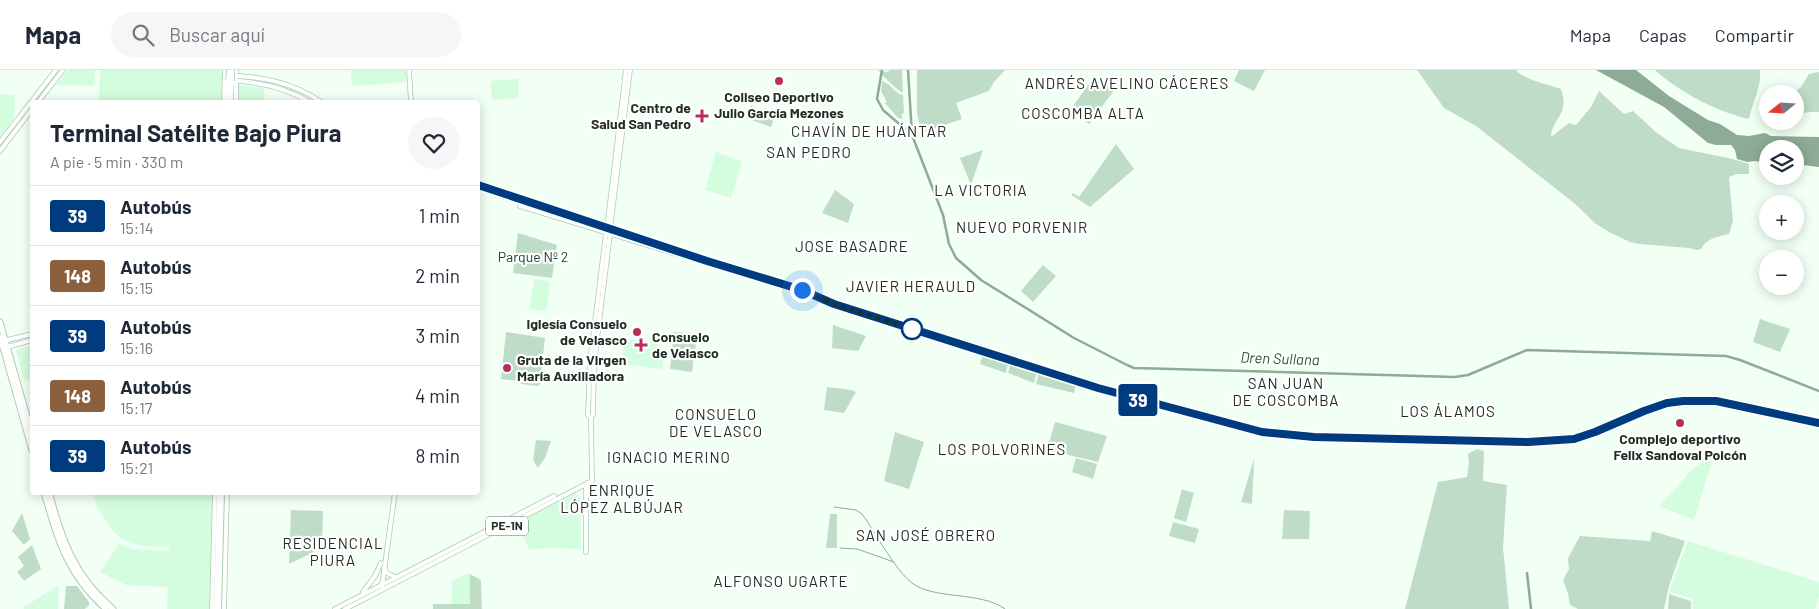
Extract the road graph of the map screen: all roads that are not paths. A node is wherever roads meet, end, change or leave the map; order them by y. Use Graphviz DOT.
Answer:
graph roads {
  1 [pos="56,70"];
  2 [pos="62,70"];
  3 [pos="230,70"];
  4 [pos="236,70"];
  5 [pos="409,70"];
  6 [pos="626,70"];
  7 [pos="630,70"];
  8 [pos="225,72"];
  9 [pos="236,75"];
  10 [pos="230,81"];
  11 [pos="32,100"];
  12 [pos="40,100"];
  13 [pos="225,100"];
  14 [pos="230,100"];
  15 [pos="235,100"];
  16 [pos="305,100"];
  17 [pos="318,100"];
  18 [pos="411,100"];
  19 [pos="30,103"];
  20 [pos="30,112"];
  21 [pos="18,118"];
  22 [pos="22,123"];
  23 [pos="0,142"];
  24 [pos="0,151"];
  25 [pos="480,186"];
  26 [pos="520,206"];
  27 [pos="549,213"];
  28 [pos="608,231"];
  29 [pos="0,322"];
  30 [pos="30,335"];
  31 [pos="30,340"];
  32 [pos="3,343"];
  33 [pos="1819,423"];
  34 [pos="30,428"];
  35 [pos="30,443"];
  36 [pos="586,485"];
  37 [pos="45,495"];
  38 [pos="50,495"];
  39 [pos="215,495"];
  40 [pos="220,495"];
  41 [pos="227,495"];
  42 [pos="395,495"];
  43 [pos="554,496"];
  44 [pos="586,552"];
  45 [pos="66,553"];
  46 [pos="381,563"];
  47 [pos="384,568"];
  48 [pos="395,577"];
  49 [pos="382,584"];
  50 [pos="87,586"];
  51 [pos="381,590"];
  52 [pos="356,597"];
  53 [pos="221,608"];
  54 [pos="106,609"];
  55 [pos="114,609"];
  56 [pos="212,609"];
  57 [pos="334,609"];
  58 [pos="345,609"];
  1 -- 11 [label="main road"];
  2 -- 12 [label="main road"];
  3 -- 10 [label="main road, bridge"];
  4 -- 9 [label="main road"];
  5 -- 18 [label="main road"];
  6 -- 28 [label="main road"];
  7 -- 28 [label="main road"];
  8 -- 9 [label="main road"];
  8 -- 10 [label="main road"];
  9 -- 10 [label="main road"];
  9 -- 17 [label="main road"];
  10 -- 13 [label="main road"];
  10 -- 14 [label="main road"];
  10 -- 15 [label="main road"];
  10 -- 16 [label="main road"];
  19 -- 21 [label="main road"];
  20 -- 22 [label="main road"];
  21 -- 22 [label="main road"];
  21 -- 23 [label="main road"];
  22 -- 24 [label="main road"];
  25 -- 27 [label="main road"];
  26 -- 27 [label="main road"];
  27 -- 28 [label="main road"];
  28 -- 33 [label="main road"];
  28 -- 36 [label="main road, PE-1N"];
  29 -- 32 [label="highway"];
  30 -- 32 [label="main road"];
  31 -- 32 [label="main road"];
  32 -- 34 [label="highway"];
  32 -- 35 [label="highway"];
  36 -- 44 [label="main road"];
  36 -- 51 [label="main road, PE-1N"];
  37 -- 45 [label="highway"];
  38 -- 45 [label="highway"];
  39 -- 56 [label="main road"];
  40 -- 53 [label="main road"];
  41 -- 53 [label="main road"];
  42 -- 47 [label="main road"];
  43 -- 48 [label="main road, PE-1N"];
  45 -- 50 [label="highway"];
  46 -- 52 [label="main road"];
  47 -- 48 [label="main road"];
  47 -- 49 [label="main road"];
  48 -- 49 [label="main road, PE-1N"];
  49 -- 51 [label="main road"];
  49 -- 52 [label="main road, PE-1N"];
  50 -- 54 [label="highway"];
  50 -- 55 [label="highway"];
  51 -- 58 [label="main road, PE-1N"];
  52 -- 57 [label="main road, PE-1N"];
}
